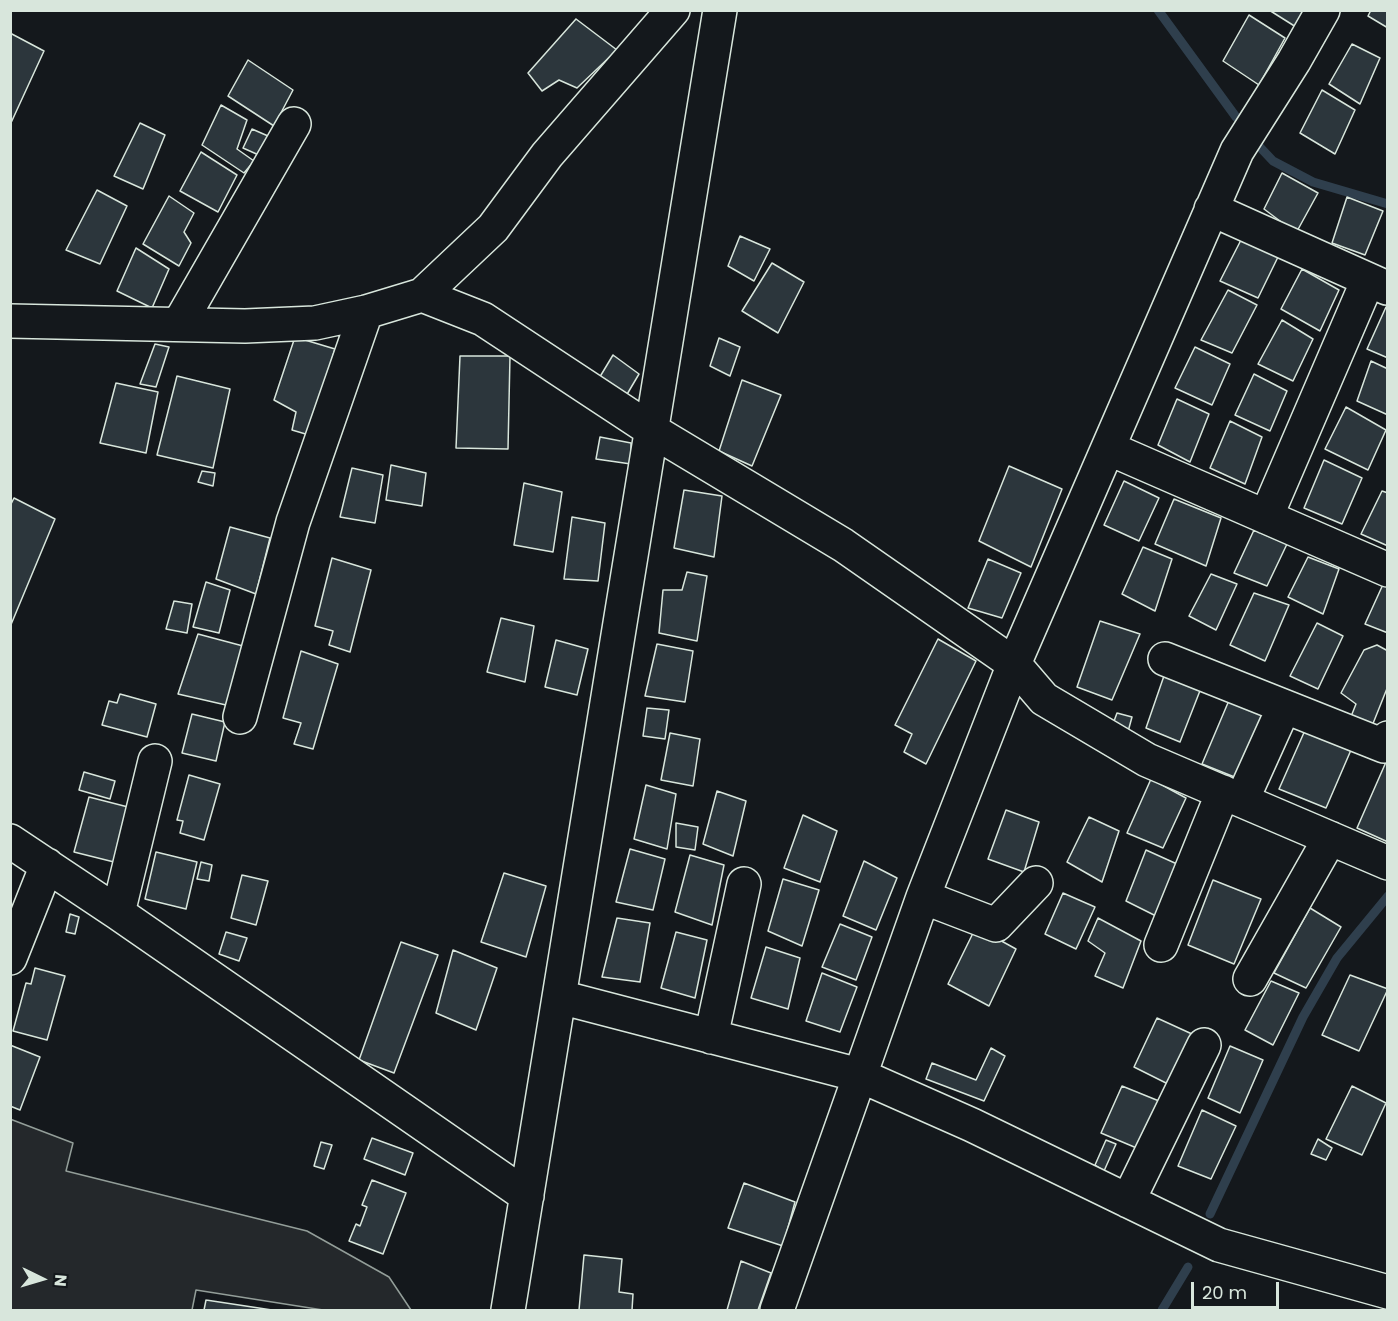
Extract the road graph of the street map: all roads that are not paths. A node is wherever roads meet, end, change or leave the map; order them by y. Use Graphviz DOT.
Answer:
graph roads {
  1 [pos="673,10"];
  2 [pos="720,10"];
  3 [pos="1323,10"];
  4 [pos="294,124"];
  5 [pos="1211,209"];
  6 [pos="1378,284"];
  7 [pos="422,295"];
  8 [pos="366,312"];
  9 [pos="10,321"];
  10 [pos="179,324"];
  11 [pos="653,431"];
  12 [pos="1108,448"];
  13 [pos="1266,517"];
  14 [pos="1388,570"];
  15 [pos="1165,659"];
  16 [pos="1014,664"];
  17 [pos="1284,707"];
  18 [pos="240,717"];
  19 [pos="1386,744"];
  20 [pos="155,761"];
  21 [pos="1232,796"];
  22 [pos="1330,838"];
  23 [pos="10,841"];
  24 [pos="1388,863"];
  25 [pos="47,865"];
  26 [pos="1036,883"];
  27 [pos="744,884"];
  28 [pos="923,897"];
  29 [pos="118,913"];
  30 [pos="1161,945"];
  31 [pos="10,958"];
  32 [pos="1250,979"];
  33 [pos="560,997"];
  34 [pos="711,1037"];
  35 [pos="1204,1045"];
  36 [pos="859,1075"];
  37 [pos="527,1196"];
  38 [pos="1128,1201"];
  39 [pos="1388,1292"];
  40 [pos="508,1311"];
  41 [pos="777,1311"];
  1 -- 7 [label="street"];
  2 -- 11 [label="street"];
  3 -- 5 [label="street"];
  4 -- 10 [label="street"];
  5 -- 6 [label="street"];
  5 -- 12 [label="street"];
  6 -- 13 [label="street"];
  7 -- 8 [label="street"];
  7 -- 11 [label="street"];
  8 -- 10 [label="street"];
  8 -- 18 [label="street"];
  9 -- 10 [label="street"];
  11 -- 16 [label="street"];
  11 -- 33 [label="street"];
  12 -- 13 [label="street"];
  12 -- 16 [label="street"];
  13 -- 14 [label="street"];
  15 -- 17 [label="street"];
  16 -- 21 [label="street"];
  16 -- 28 [label="street"];
  17 -- 19 [label="street"];
  17 -- 21 [label="street"];
  20 -- 29 [label="street"];
  21 -- 22 [label="street"];
  21 -- 30 [label="street"];
  22 -- 24 [label="street"];
  22 -- 32 [label="street"];
  23 -- 25 [label="street"];
  25 -- 29 [label="street"];
  25 -- 31 [label="street"];
  26 -- 28 [label="street"];
  27 -- 34 [label="street"];
  28 -- 36 [label="street"];
  29 -- 37 [label="street"];
  33 -- 34 [label="street"];
  33 -- 37 [label="street"];
  34 -- 36 [label="street"];
  35 -- 38 [label="street"];
  36 -- 38 [label="street"];
  36 -- 41 [label="street"];
  37 -- 40 [label="street"];
  38 -- 39 [label="street"];
}
